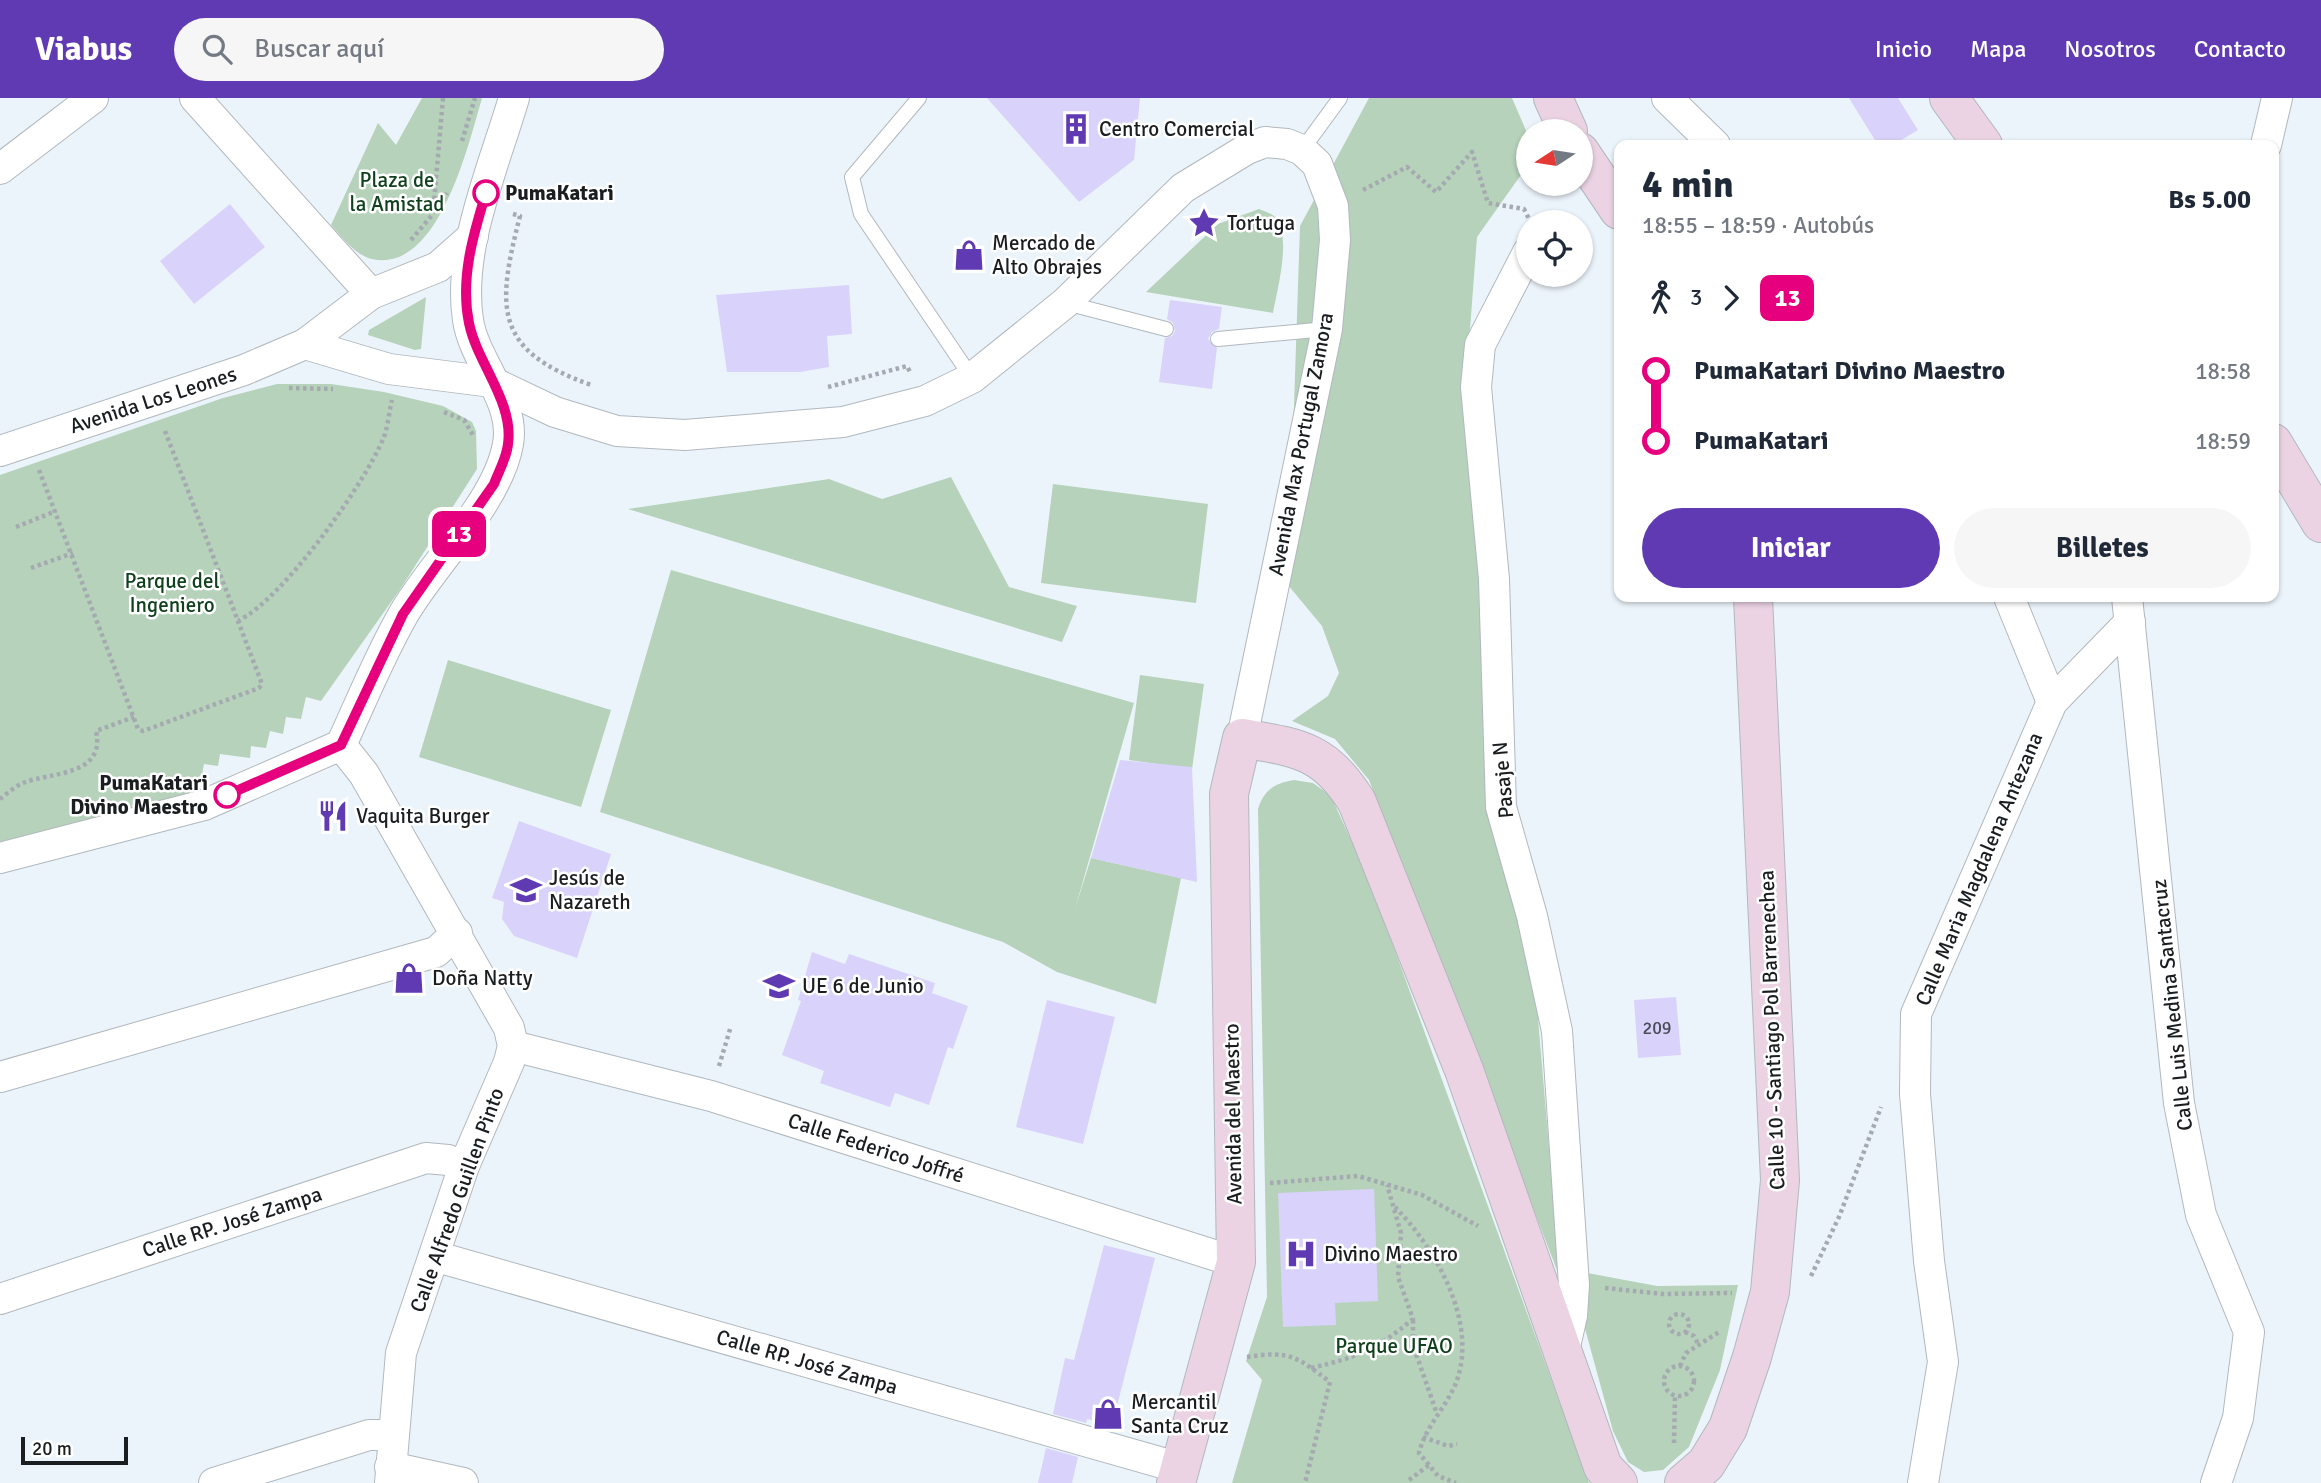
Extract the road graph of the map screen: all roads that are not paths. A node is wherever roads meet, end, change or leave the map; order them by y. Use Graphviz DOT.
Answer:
graph roads {
  1 [pos="195,98"];
  2 [pos="514,98"];
  3 [pos="919,98"];
  4 [pos="1340,98"];
  5 [pos="1553,98"];
  6 [pos="1667,98"];
  7 [pos="1949,98"];
  8 [pos="2274,99"];
  9 [pos="84,101"];
  10 [pos="1563,119"];
  11 [pos="1710,140"];
  12 [pos="1979,140"];
  13 [pos="2267,140"];
  14 [pos="1302,150"];
  15 [pos="0,169"];
  16 [pos="1593,171"];
  17 [pos="1614,203"];
  18 [pos="473,236"];
  19 [pos="1516,275"];
  20 [pos="372,294"];
  21 [pos="1065,303"];
  22 [pos="1166,329"];
  23 [pos="1327,329"];
  24 [pos="1218,339"];
  25 [pos="305,344"];
  26 [pos="972,377"];
  27 [pos="492,382"];
  28 [pos="0,451"];
  29 [pos="2279,453"];
  30 [pos="2321,523"];
  31 [pos="1753,602"];
  32 [pos="2011,602"];
  33 [pos="2129,609"];
  34 [pos="2052,702"];
  35 [pos="1242,738"];
  36 [pos="341,745"];
  37 [pos="0,858"];
  38 [pos="457,933"];
  39 [pos="513,1046"];
  40 [pos="0,1077"];
  41 [pos="464,1166"];
  42 [pos="434,1256"];
  43 [pos="1236,1262"];
  44 [pos="0,1299"];
  45 [pos="1563,1355"];
  46 [pos="393,1435"];
  47 [pos="1683,1468"];
  48 [pos="390,1475"];
  49 [pos="1178,1476"];
  50 [pos="214,1483"];
  51 [pos="463,1483"];
  52 [pos="1618,1483"];
  53 [pos="1923,1483"];
  54 [pos="2216,1483"];
  1 -- 20 [label="street"];
  2 -- 18 [label="street"];
  3 -- 26 [label="lane"];
  4 -- 14 [label="lane"];
  5 -- 10 [label="main road"];
  6 -- 11 [label="street"];
  7 -- 12 [label="main road"];
  8 -- 13 [label="street"];
  9 -- 15 [label="street"];
  14 -- 21 [label="street"];
  14 -- 23 [label="street, Avenida Max Portugal Zamora"];
  16 -- 17 [label="main road"];
  18 -- 20 [label="street, Avenida Los Leones"];
  18 -- 27 [label="street"];
  19 -- 45 [label="street, Pasaje N"];
  20 -- 25 [label="street, Avenida Los Leones"];
  21 -- 22 [label="lane"];
  21 -- 26 [label="street"];
  23 -- 24 [label="lane"];
  23 -- 35 [label="street, Avenida Max Portugal Zamora"];
  25 -- 27 [label="street"];
  25 -- 28 [label="street, Avenida Los Leones"];
  26 -- 27 [label="street"];
  27 -- 36 [label="street"];
  29 -- 30 [label="main road"];
  31 -- 47 [label="main road, Calle 10 - Santiago Pol Barrenechea"];
  32 -- 34 [label="street"];
  33 -- 34 [label="street, Calle Maria Magdalena Antezana"];
  33 -- 54 [label="street, Calle Luis Medina Santacruz"];
  34 -- 53 [label="street, Calle Maria Magdalena Antezana"];
  35 -- 43 [label="main road, Avenida del Maestro"];
  35 -- 45 [label="main road"];
  36 -- 37 [label="street"];
  36 -- 38 [label="street"];
  38 -- 39 [label="street"];
  38 -- 40 [label="street"];
  39 -- 41 [label="street, Calle Alfredo Guillen Pinto"];
  39 -- 43 [label="street, Calle Federico Joffré"];
  41 -- 42 [label="street, Calle Alfredo Guillen Pinto"];
  41 -- 44 [label="street, Calle RP. José Zampa"];
  42 -- 46 [label="street, Calle Alfredo Guillen Pinto"];
  42 -- 49 [label="street, Calle RP. José Zampa"];
  43 -- 49 [label="main road, Avenida del Maestro"];
  45 -- 52 [label="main road"];
  46 -- 48 [label="street, Calle Alfredo Guillen Pinto"];
  46 -- 50 [label="street"];
  48 -- 51 [label="street"];
}
